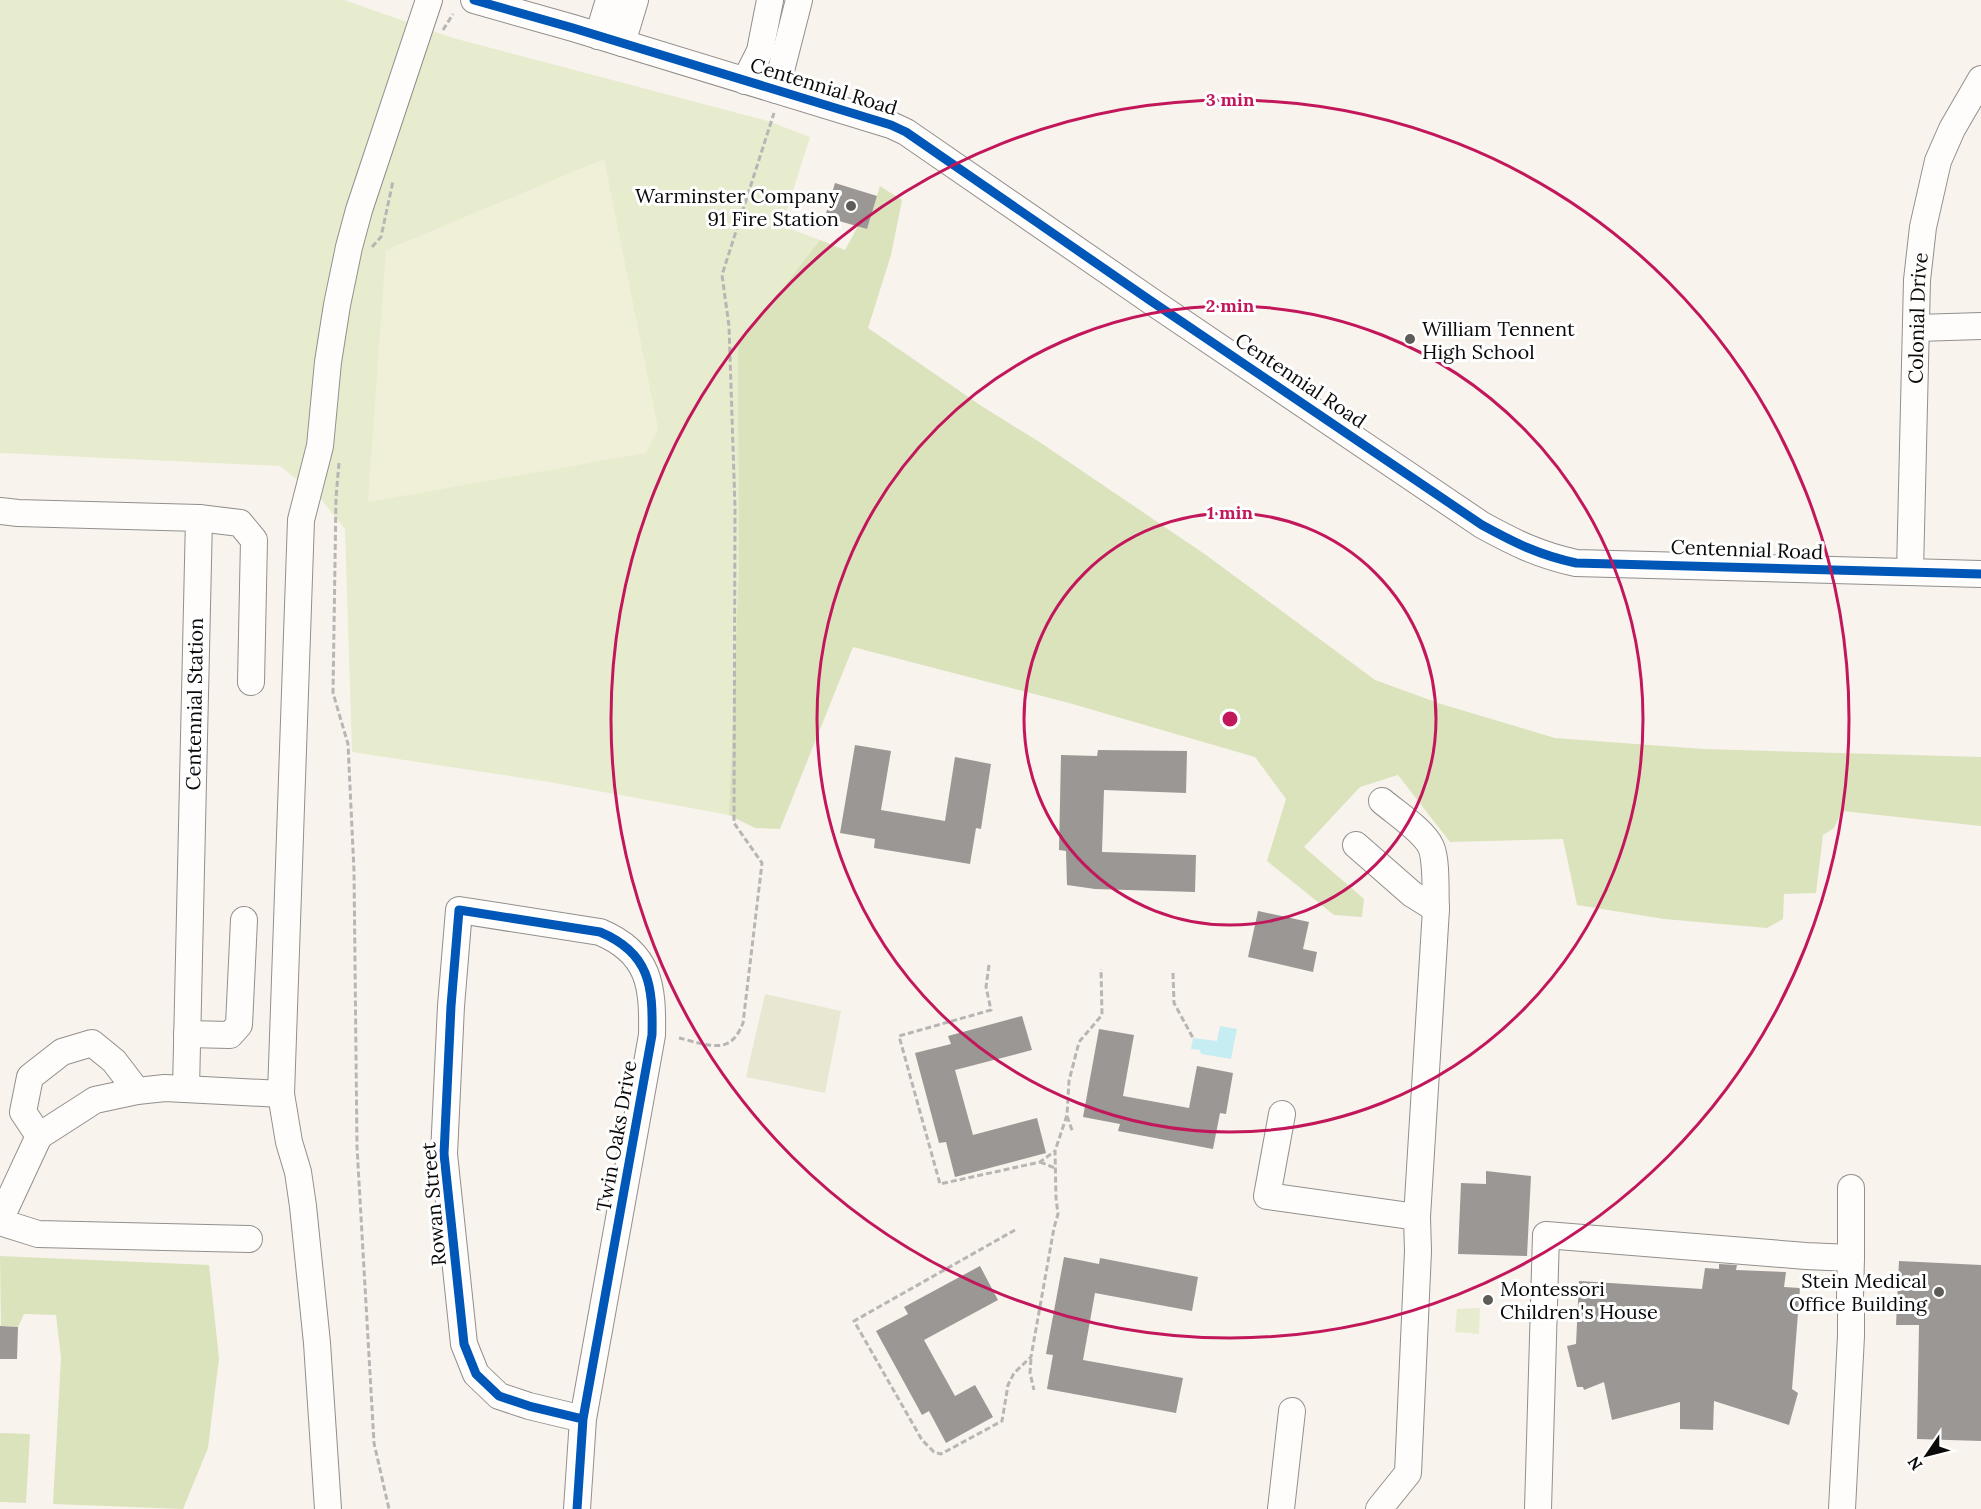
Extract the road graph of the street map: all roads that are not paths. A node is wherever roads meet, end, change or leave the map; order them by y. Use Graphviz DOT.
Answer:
graph roads {
  1 [pos="429,0"];
  2 [pos="609,0"];
  3 [pos="635,0"];
  4 [pos="770,0"];
  5 [pos="799,0"];
  6 [pos="464,7"];
  7 [pos="610,39"];
  8 [pos="1981,79"];
  9 [pos="745,81"];
  10 [pos="775,101"];
  11 [pos="1981,326"];
  12 [pos="1917,328"];
  13 [pos="0,511"];
  14 [pos="199,518"];
  15 [pos="1910,572"];
  16 [pos="1981,574"];
  17 [pos="251,682"];
  18 [pos="1382,801"];
  19 [pos="1356,845"];
  20 [pos="1436,909"];
  21 [pos="459,910"];
  22 [pos="244,920"];
  23 [pos="188,1034"];
  24 [pos="186,1089"];
  25 [pos="137,1091"];
  26 [pos="281,1094"];
  27 [pos="1282,1114"];
  28 [pos="39,1136"];
  29 [pos="1851,1188"];
  30 [pos="0,1211"];
  31 [pos="1417,1217"];
  32 [pos="0,1222"];
  33 [pos="249,1239"];
  34 [pos="1851,1258"];
  35 [pos="1292,1411"];
  36 [pos="583,1419"];
  37 [pos="328,1509"];
  38 [pos="578,1509"];
  39 [pos="1281,1509"];
  40 [pos="1379,1509"];
  41 [pos="1538,1509"];
  42 [pos="1842,1509"];
  1 -- 26 [label="street"];
  2 -- 7 [label="street"];
  3 -- 7 [label="street"];
  4 -- 9 [label="street"];
  5 -- 10 [label="street"];
  6 -- 7 [label="street, Centennial Road"];
  7 -- 9 [label="street, Centennial Road"];
  8 -- 12 [label="street, Colonial Drive"];
  9 -- 10 [label="street, Centennial Road"];
  10 -- 15 [label="street, Centennial Road"];
  11 -- 12 [label="street"];
  12 -- 15 [label="street, Colonial Drive"];
  13 -- 14 [label="street"];
  14 -- 17 [label="street"];
  14 -- 23 [label="street, Centennial Station"];
  15 -- 16 [label="street, Centennial Road"];
  18 -- 20 [label="street"];
  19 -- 20 [label="street"];
  20 -- 31 [label="street"];
  21 -- 36 [label="street, Rowan Street"];
  21 -- 36 [label="street, Twin Oaks Drive"];
  22 -- 23 [label="street"];
  23 -- 24 [label="street, Centennial Station"];
  24 -- 25 [label="street"];
  24 -- 26 [label="street"];
  25 -- 28 [label="street"];
  25 -- 28 [label="street"];
  26 -- 37 [label="street"];
  27 -- 31 [label="street"];
  28 -- 30 [label="street"];
  29 -- 34 [label="street"];
  31 -- 40 [label="street"];
  32 -- 33 [label="street"];
  34 -- 41 [label="street"];
  34 -- 42 [label="street"];
  35 -- 39 [label="street"];
  36 -- 38 [label="street, Twin Oaks Drive"];
}
